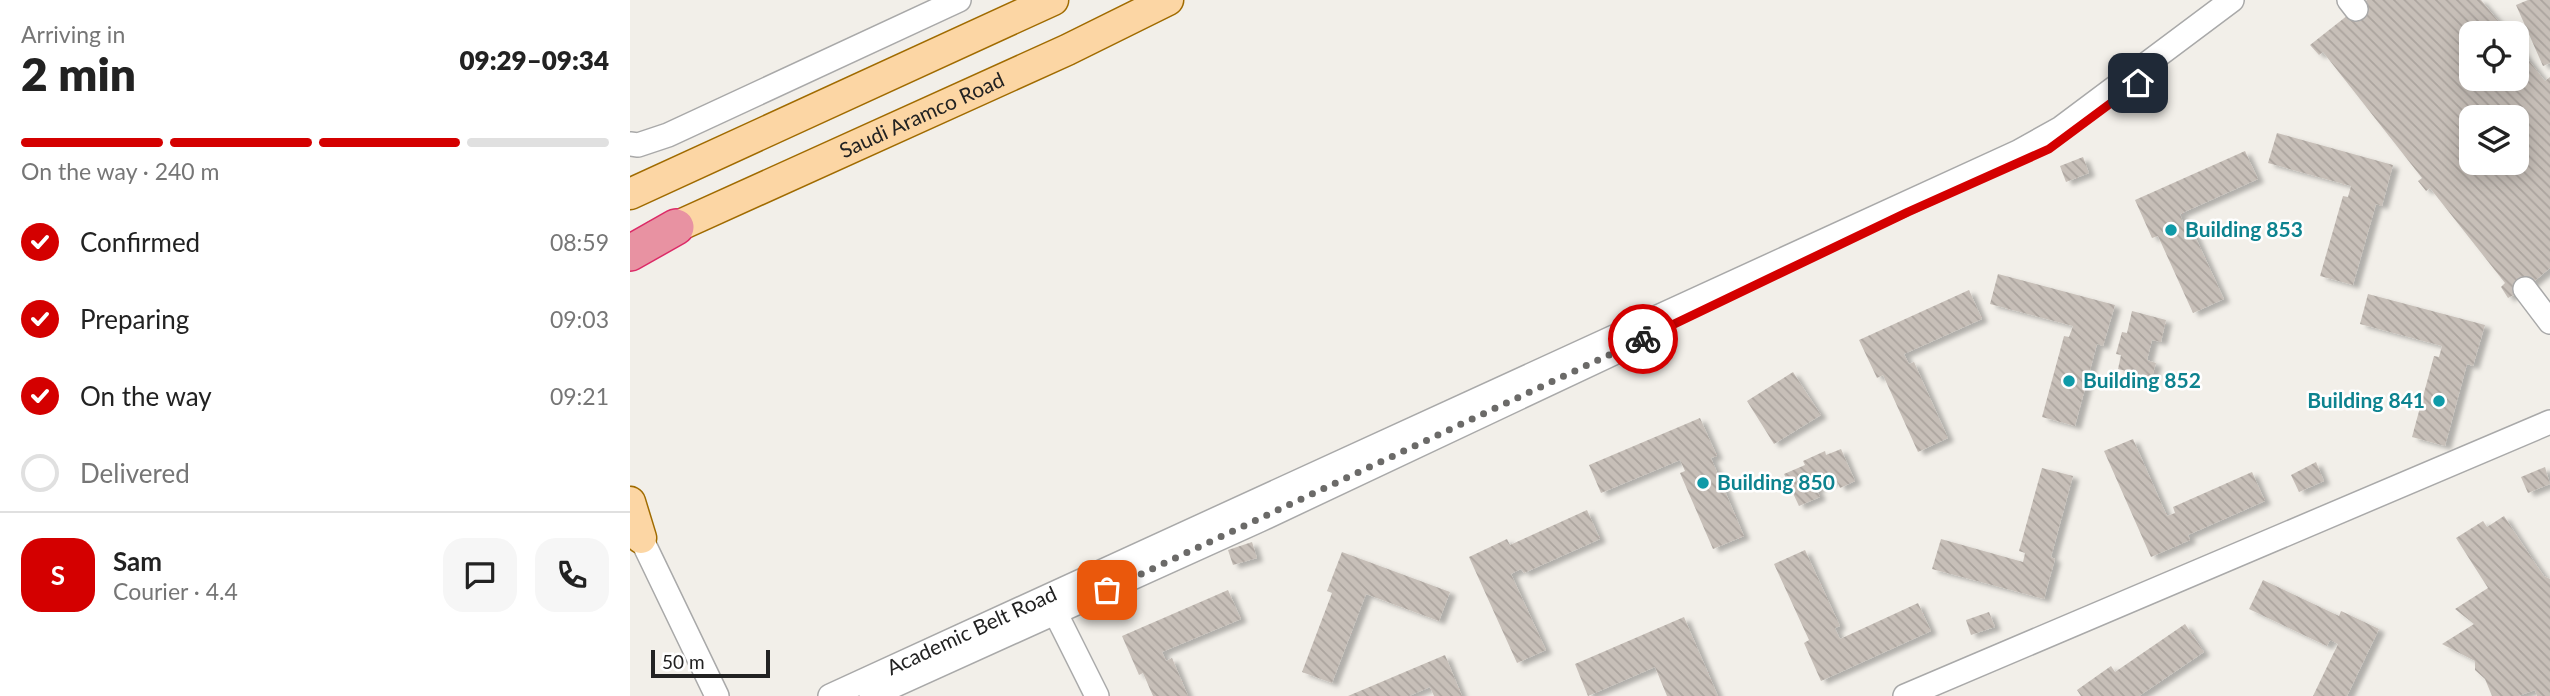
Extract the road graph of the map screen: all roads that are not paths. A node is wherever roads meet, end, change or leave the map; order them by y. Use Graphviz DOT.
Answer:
graph roads {
  1 [pos="960,0"];
  2 [pos="1053,0"];
  3 [pos="1168,0"];
  4 [pos="2232,0"];
  5 [pos="2251,0"];
  6 [pos="630,144"];
  7 [pos="630,194"];
  8 [pos="676,227"];
  9 [pos="630,247"];
  10 [pos="630,253"];
  11 [pos="2525,289"];
  12 [pos="2550,322"];
  13 [pos="2550,422"];
  14 [pos="630,502"];
  15 [pos="635,530"];
  16 [pos="1056,614"];
  17 [pos="717,696"];
  18 [pos="830,696"];
  19 [pos="871,696"];
  20 [pos="1097,696"];
  21 [pos="1905,696"];
  1 -- 6 [label="street"];
  2 -- 7 [label="main road"];
  3 -- 8 [label="main road, Saudi Aramco Road"];
  4 -- 18 [label="street, Academic Belt Road"];
  5 -- 16 [label="street, Academic Belt Road"];
  8 -- 9 [label="main road, Saudi Aramco Road"];
  8 -- 10 [label="highway"];
  11 -- 12 [label="street"];
  13 -- 21 [label="street"];
  14 -- 15 [label="main road"];
  15 -- 17 [label="street"];
  16 -- 19 [label="street, Academic Belt Road"];
  16 -- 20 [label="street"];
}
